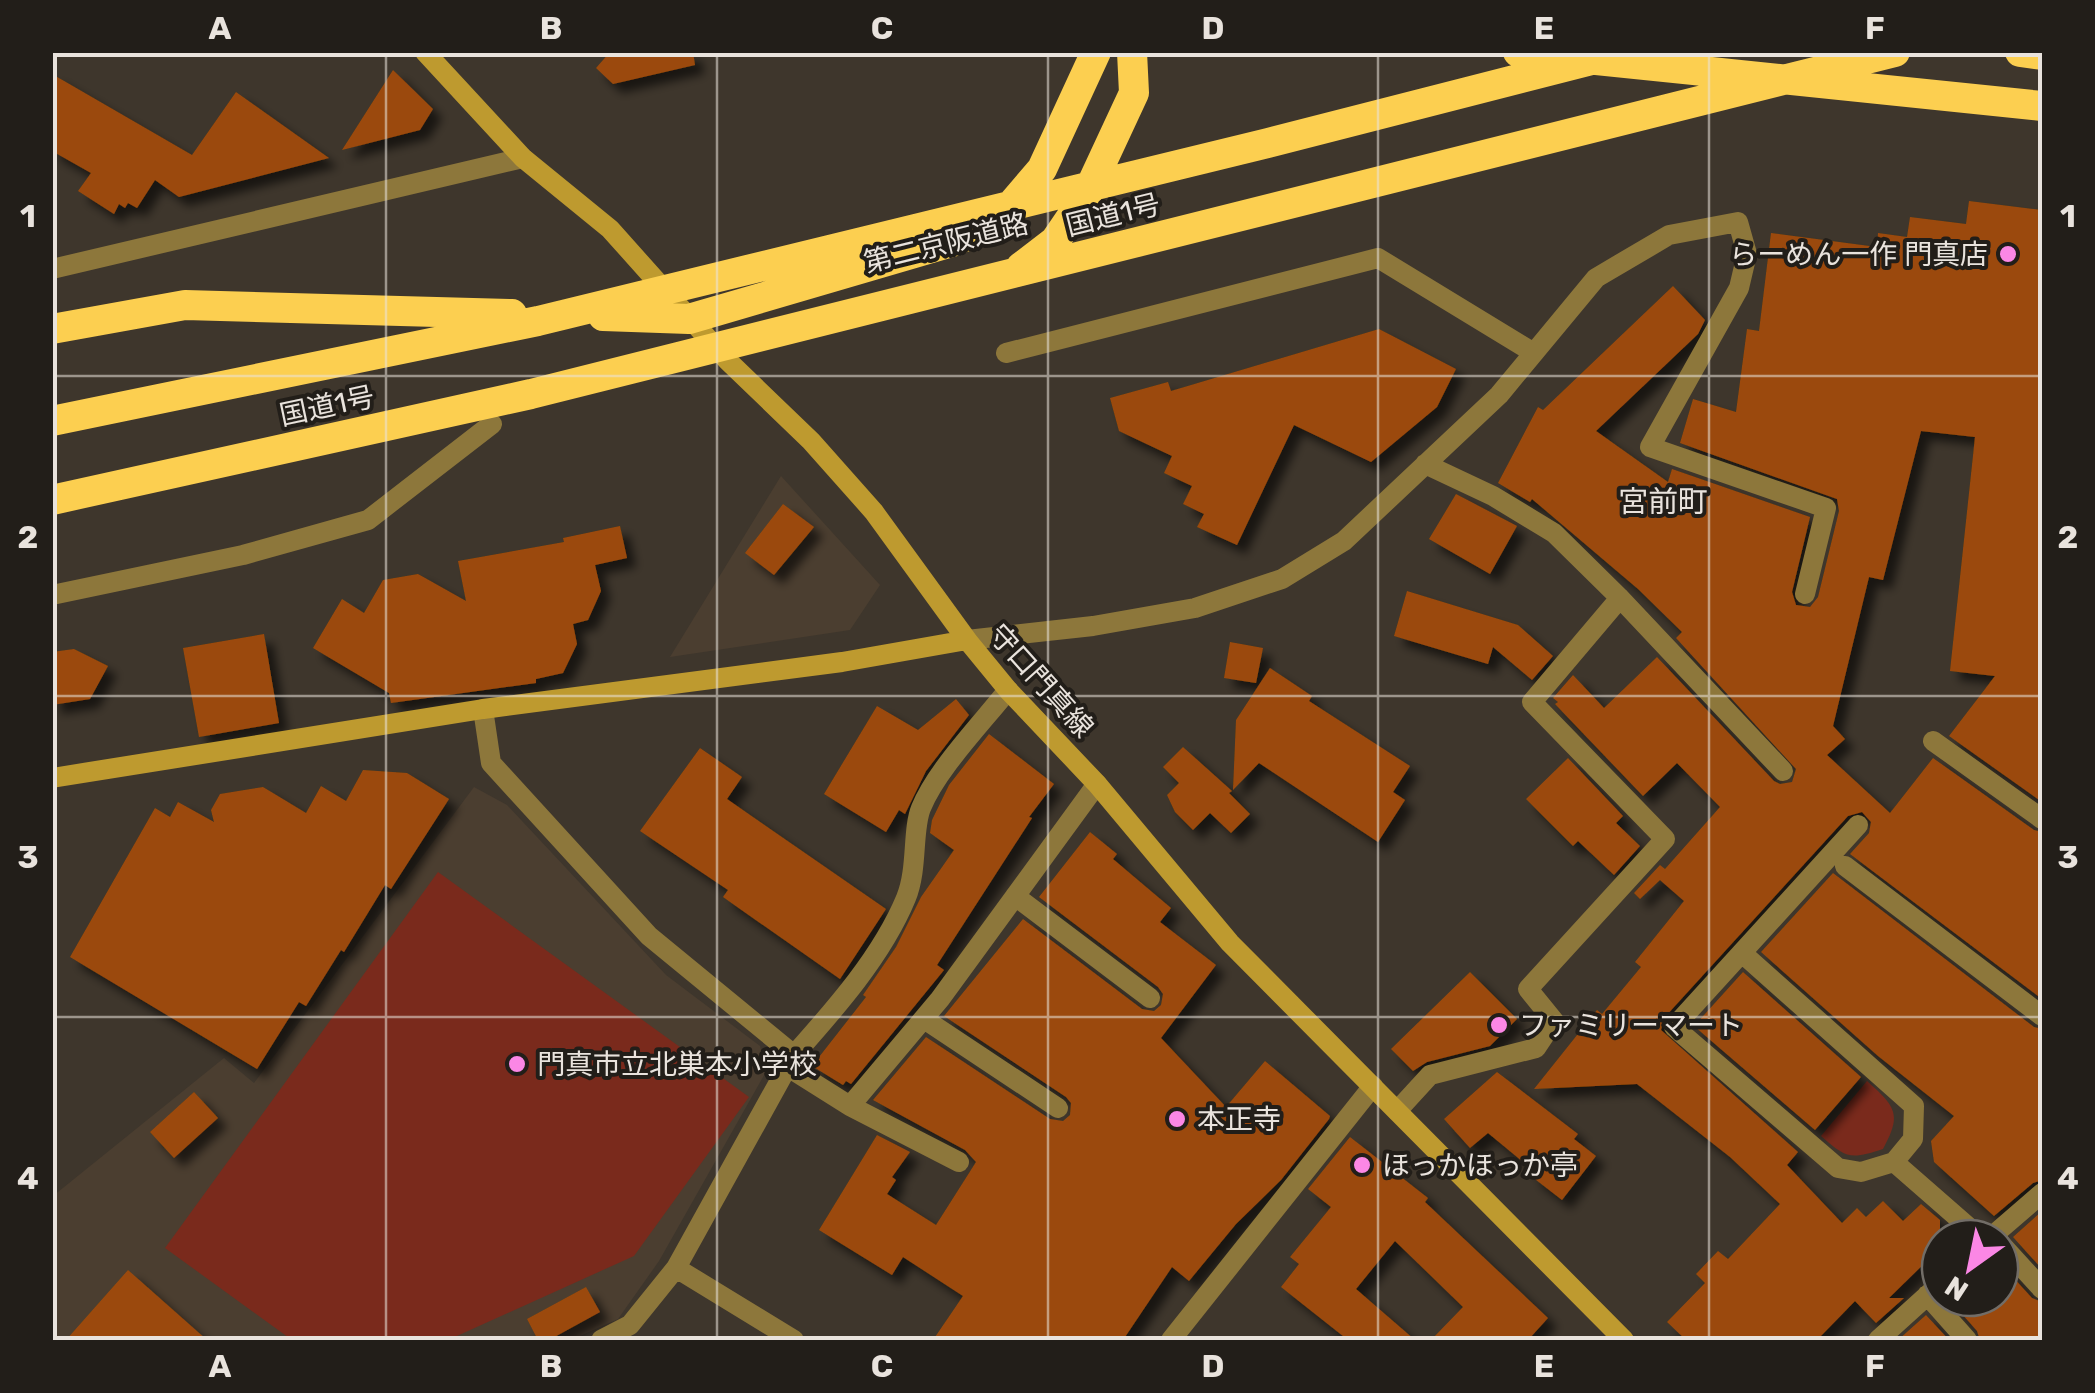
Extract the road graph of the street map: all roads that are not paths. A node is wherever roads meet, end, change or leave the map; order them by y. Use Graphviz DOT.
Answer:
graph roads {
  1 [pos="425,52"];
  2 [pos="1096,52"];
  3 [pos="1132,52"];
  4 [pos="1518,52"];
  5 [pos="1582,52"];
  6 [pos="1623,52"];
  7 [pos="1853,52"];
  8 [pos="1895,52"];
  9 [pos="2020,52"];
  10 [pos="2042,55"];
  11 [pos="2042,106"];
  12 [pos="523,158"];
  13 [pos="52,269"];
  14 [pos="689,319"];
  15 [pos="52,329"];
  16 [pos="1006,353"];
  17 [pos="1534,353"];
  18 [pos="728,361"];
  19 [pos="52,408"];
  20 [pos="52,421"];
  21 [pos="492,424"];
  22 [pos="1425,464"];
  23 [pos="52,488"];
  24 [pos="52,500"];
  25 [pos="52,514"];
  26 [pos="1805,594"];
  27 [pos="52,595"];
  28 [pos="1620,598"];
  29 [pos="967,640"];
  30 [pos="1008,690"];
  31 [pos="484,709"];
  32 [pos="1934,741"];
  33 [pos="1783,771"];
  34 [pos="52,778"];
  35 [pos="1097,784"];
  36 [pos="2042,819"];
  37 [pos="1858,825"];
  38 [pos="1845,866"];
  39 [pos="1015,896"];
  40 [pos="1742,953"];
  41 [pos="1150,998"];
  42 [pos="2042,1016"];
  43 [pos="924,1018"];
  44 [pos="791,1061"];
  45 [pos="1374,1086"];
  46 [pos="850,1106"];
  47 [pos="1058,1108"];
  48 [pos="1397,1111"];
  49 [pos="960,1162"];
  50 [pos="1894,1162"];
  51 [pos="2042,1193"];
  52 [pos="1966,1218"];
  53 [pos="2014,1218"];
  54 [pos="2020,1267"];
  55 [pos="676,1268"];
  56 [pos="2042,1289"];
  57 [pos="1920,1302"];
  58 [pos="1953,1318"];
  59 [pos="600,1340"];
  60 [pos="794,1340"];
  61 [pos="1171,1340"];
  62 [pos="1624,1340"];
  63 [pos="1878,1340"];
  64 [pos="1967,1340"];
  1 -- 12 [label="main road, 守口門真線"];
  2 -- 14 [label="highway"];
  3 -- 18 [label="highway"];
  4 -- 11 [label="highway"];
  5 -- 19 [label="highway, 国道1号"];
  6 -- 20 [label="highway, 第二京阪道路"];
  7 -- 23 [label="highway, 第二京阪道路"];
  8 -- 24 [label="highway, 国道1号"];
  9 -- 10 [label="highway"];
  12 -- 13 [label="street"];
  12 -- 14 [label="main road, 守口門真線"];
  14 -- 15 [label="highway"];
  14 -- 18 [label="main road, 守口門真線"];
  16 -- 17 [label="street"];
  17 -- 22 [label="street"];
  17 -- 26 [label="street"];
  18 -- 21 [label="highway"];
  18 -- 29 [label="main road, 守口門真線"];
  21 -- 25 [label="highway"];
  21 -- 27 [label="street"];
  22 -- 28 [label="street"];
  22 -- 29 [label="street"];
  28 -- 33 [label="street"];
  28 -- 48 [label="street"];
  29 -- 30 [label="main road, 守口門真線"];
  29 -- 31 [label="main road"];
  30 -- 35 [label="main road, 守口門真線"];
  30 -- 44 [label="street"];
  31 -- 34 [label="main road"];
  31 -- 44 [label="street"];
  32 -- 36 [label="street"];
  35 -- 39 [label="street"];
  35 -- 45 [label="main road, 守口門真線"];
  37 -- 40 [label="street"];
  38 -- 42 [label="street"];
  39 -- 41 [label="street"];
  39 -- 43 [label="street"];
  40 -- 50 [label="street"];
  40 -- 50 [label="street"];
  43 -- 46 [label="street"];
  43 -- 47 [label="street"];
  44 -- 46 [label="street"];
  44 -- 55 [label="street"];
  45 -- 48 [label="main road, 守口門真線"];
  45 -- 61 [label="street"];
  46 -- 49 [label="street"];
  48 -- 62 [label="main road, 守口門真線"];
  50 -- 52 [label="street"];
  51 -- 53 [label="street"];
  54 -- 56 [label="street"];
  55 -- 59 [label="street"];
  55 -- 60 [label="street"];
  57 -- 63 [label="street"];
  58 -- 64 [label="street"];
}
